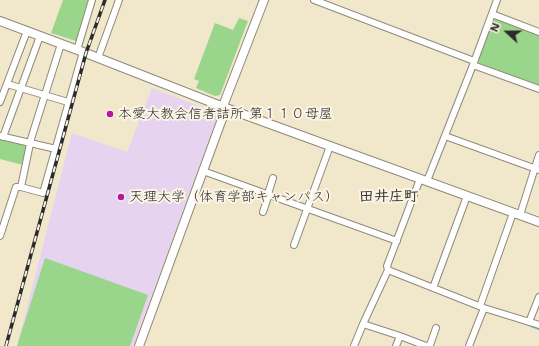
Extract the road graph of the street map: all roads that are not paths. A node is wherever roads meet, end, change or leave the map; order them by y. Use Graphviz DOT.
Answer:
graph roads {
  1 [pos="92,0"];
  2 [pos="119,0"];
  3 [pos="264,0"];
  4 [pos="314,0"];
  5 [pos="497,0"];
  6 [pos="492,14"];
  7 [pos="0,21"];
  8 [pos="27,31"];
  9 [pos="539,32"];
  10 [pos="40,36"];
  11 [pos="61,44"];
  12 [pos="80,51"];
  13 [pos="98,58"];
  14 [pos="474,63"];
  15 [pos="7,84"];
  16 [pos="21,88"];
  17 [pos="539,89"];
  18 [pos="45,95"];
  19 [pos="0,102"];
  20 [pos="68,102"];
  21 [pos="224,107"];
  22 [pos="1,136"];
  23 [pos="445,136"];
  24 [pos="30,143"];
  25 [pos="330,146"];
  26 [pos="56,149"];
  27 [pos="539,155"];
  28 [pos="537,169"];
  29 [pos="203,171"];
  30 [pos="274,178"];
  31 [pos="423,180"];
  32 [pos="21,187"];
  33 [pos="268,194"];
  34 [pos="466,196"];
  35 [pos="308,208"];
  36 [pos="263,212"];
  37 [pos="517,214"];
  38 [pos="539,222"];
  39 [pos="0,233"];
  40 [pos="397,241"];
  41 [pos="294,245"];
  42 [pos="388,270"];
  43 [pos="433,288"];
  44 [pos="539,297"];
  45 [pos="482,307"];
  46 [pos="529,322"];
  47 [pos="364,324"];
  48 [pos="539,325"];
  49 [pos="436,328"];
  50 [pos="400,336"];
  51 [pos="139,346"];
  52 [pos="354,346"];
  53 [pos="396,346"];
  54 [pos="470,346"];
  1 -- 12 [label="street"];
  2 -- 13 [label="street"];
  3 -- 21 [label="street"];
  4 -- 14 [label="street"];
  5 -- 6 [label="street"];
  6 -- 9 [label="street"];
  6 -- 14 [label="street"];
  7 -- 8 [label="street"];
  8 -- 10 [label="street"];
  8 -- 15 [label="street"];
  10 -- 11 [label="street"];
  10 -- 16 [label="street"];
  11 -- 12 [label="street"];
  11 -- 18 [label="street"];
  12 -- 13 [label="street"];
  12 -- 20 [label="street"];
  13 -- 21 [label="street"];
  14 -- 17 [label="street"];
  14 -- 23 [label="street"];
  15 -- 16 [label="street"];
  15 -- 19 [label="street"];
  16 -- 18 [label="street"];
  16 -- 22 [label="street"];
  18 -- 20 [label="street"];
  18 -- 24 [label="street"];
  20 -- 26 [label="street"];
  21 -- 25 [label="street"];
  21 -- 29 [label="street"];
  22 -- 24 [label="street"];
  23 -- 28 [label="street"];
  23 -- 31 [label="street"];
  24 -- 26 [label="street"];
  24 -- 32 [label="street"];
  25 -- 31 [label="street"];
  25 -- 35 [label="street"];
  26 -- 32 [label="street"];
  27 -- 28 [label="street"];
  28 -- 37 [label="street"];
  29 -- 33 [label="street"];
  29 -- 51 [label="street"];
  30 -- 33 [label="street"];
  31 -- 34 [label="street"];
  31 -- 40 [label="street"];
  32 -- 39 [label="street"];
  33 -- 35 [label="street"];
  33 -- 36 [label="street"];
  34 -- 37 [label="street"];
  34 -- 43 [label="street"];
  35 -- 40 [label="street"];
  35 -- 41 [label="street"];
  37 -- 38 [label="street"];
  37 -- 45 [label="street"];
  40 -- 42 [label="street"];
  42 -- 43 [label="street"];
  42 -- 47 [label="street"];
  43 -- 45 [label="street"];
  44 -- 46 [label="street"];
  45 -- 46 [label="street"];
  45 -- 54 [label="street"];
  46 -- 48 [label="street"];
  47 -- 50 [label="street"];
  47 -- 52 [label="street"];
  49 -- 50 [label="street"];
  50 -- 53 [label="street"];
}
